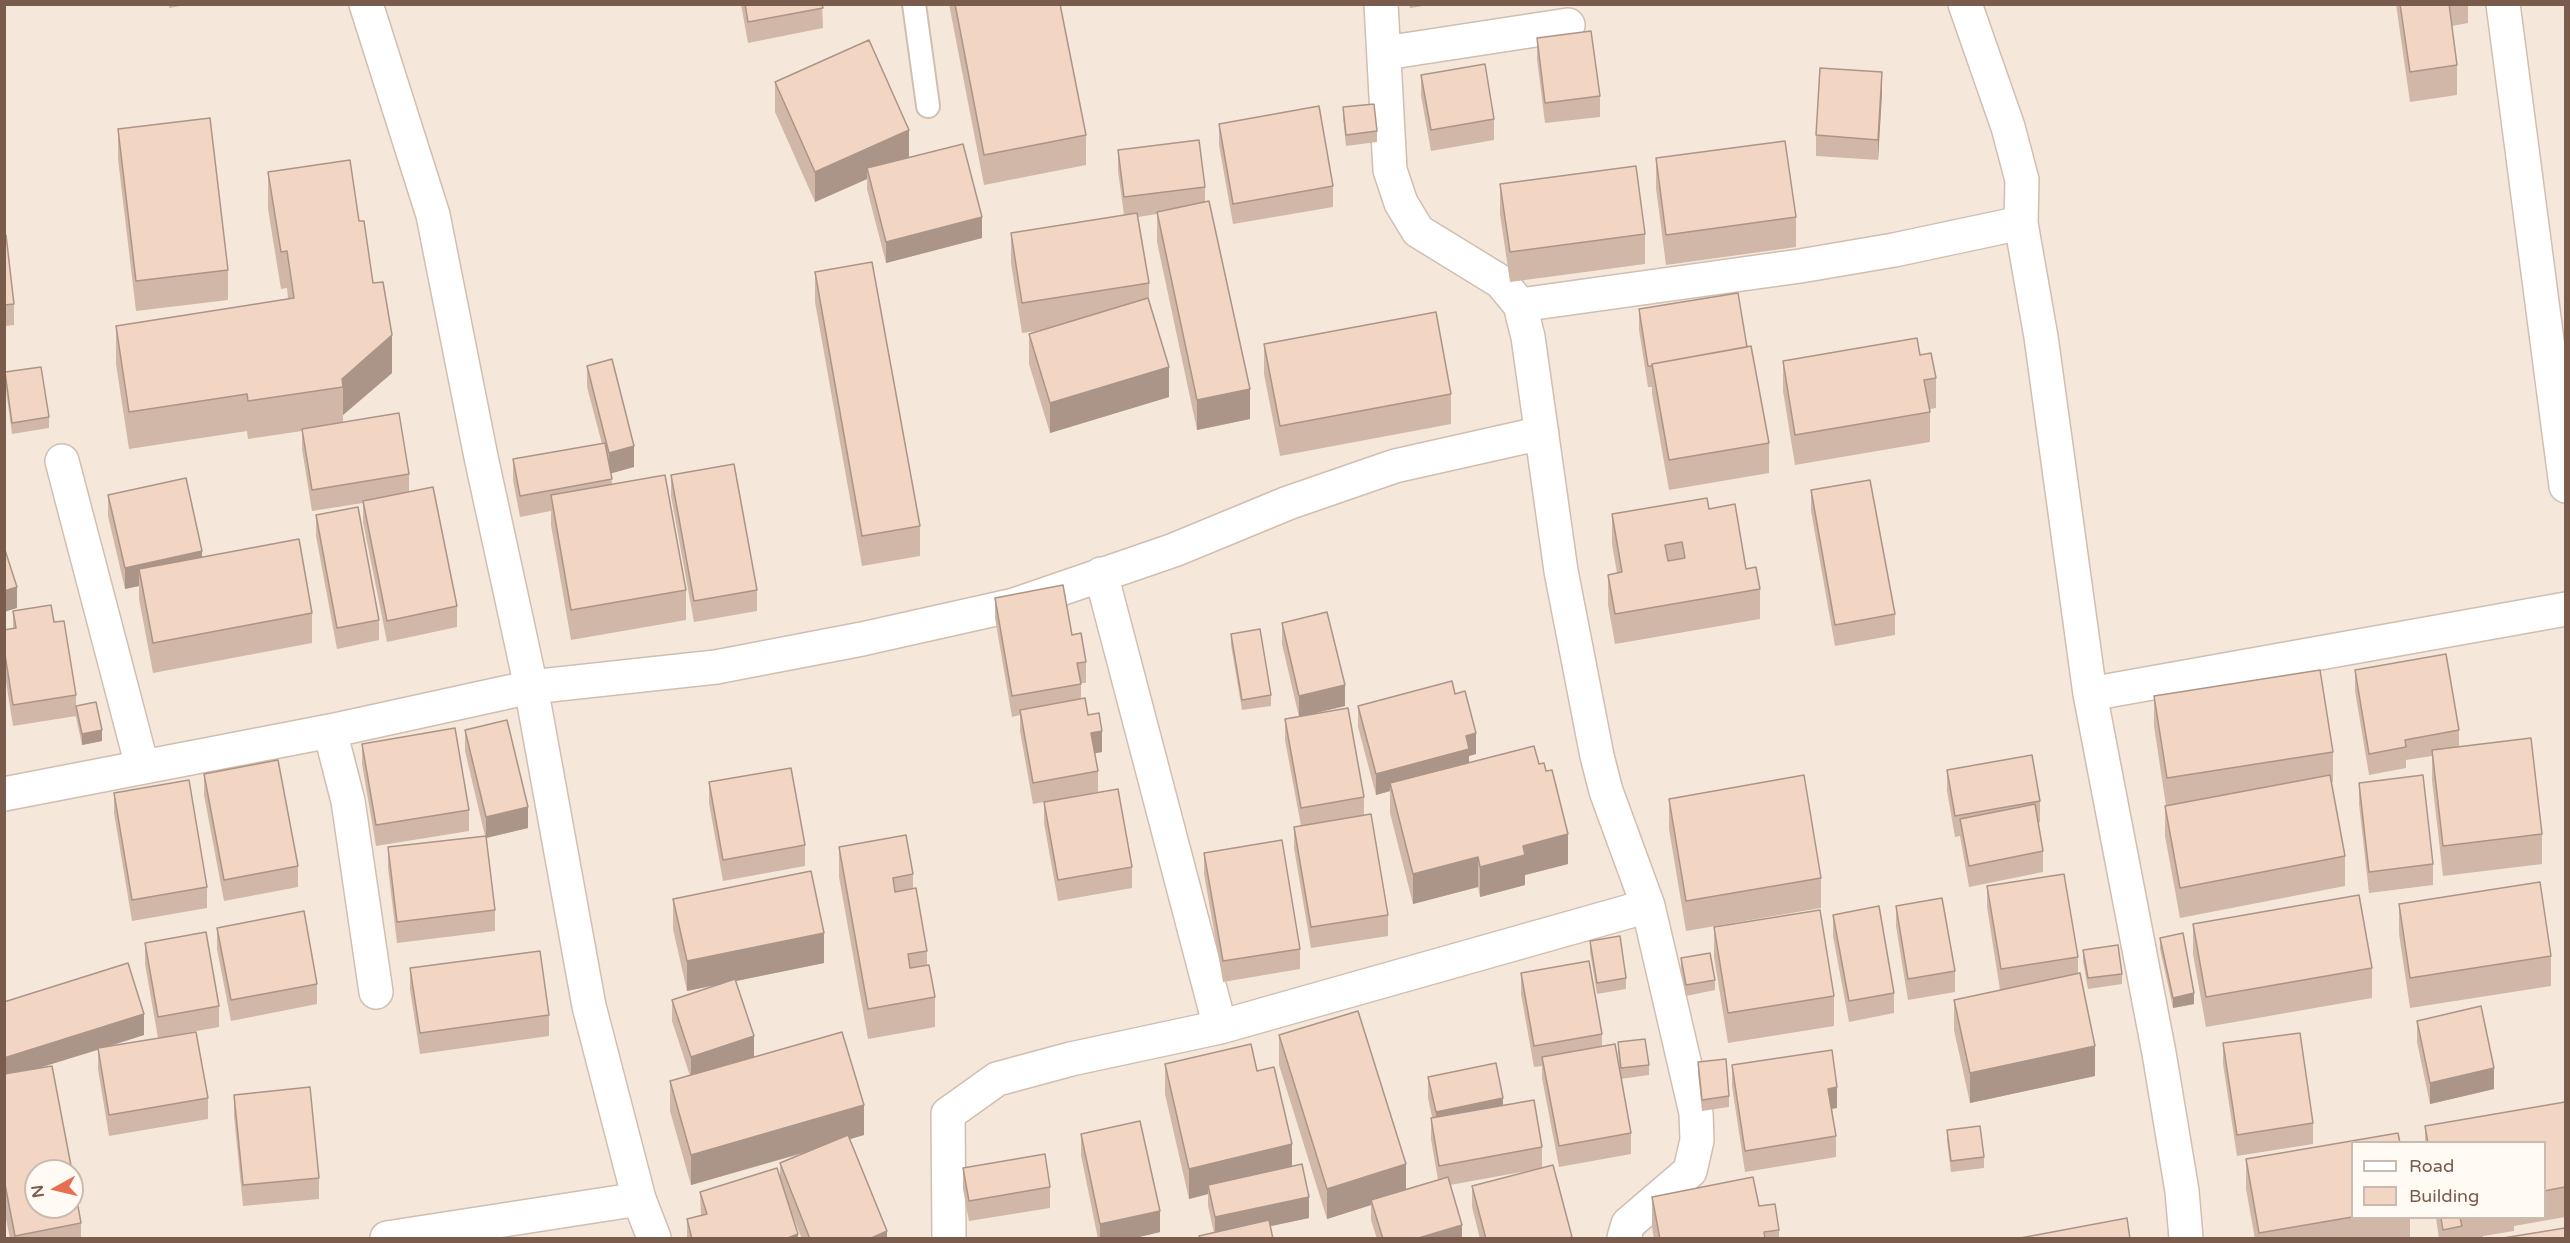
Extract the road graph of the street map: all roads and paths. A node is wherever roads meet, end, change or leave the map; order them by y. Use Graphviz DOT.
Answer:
graph roads {
  1 [pos="366,4"];
  2 [pos="914,4"];
  3 [pos="1381,4"];
  4 [pos="1965,4"];
  5 [pos="2502,4"];
  6 [pos="1568,25"];
  7 [pos="1385,52"];
  8 [pos="928,106"];
  9 [pos="2021,223"];
  10 [pos="1520,305"];
  11 [pos="1542,433"];
  12 [pos="62,461"];
  13 [pos="2565,486"];
  14 [pos="1101,574"];
  15 [pos="2565,609"];
  16 [pos="531,687"];
  17 [pos="2090,694"];
  18 [pos="330,731"];
  19 [pos="142,766"];
  20 [pos="4,794"];
  21 [pos="1648,906"];
  22 [pos="376,992"];
  23 [pos="1220,1027"];
  24 [pos="639,1199"];
  25 [pos="387,1239"];
  26 [pos="654,1239"];
  27 [pos="949,1239"];
  28 [pos="1624,1239"];
  29 [pos="2186,1239"];
  1 -- 16 [label="street"];
  2 -- 8 [label="lane"];
  3 -- 7 [label="street"];
  4 -- 9 [label="street"];
  5 -- 13 [label="street"];
  6 -- 7 [label="street"];
  7 -- 10 [label="street"];
  9 -- 10 [label="street"];
  9 -- 17 [label="street"];
  10 -- 11 [label="street"];
  11 -- 14 [label="street"];
  11 -- 21 [label="street"];
  12 -- 19 [label="street"];
  14 -- 16 [label="street"];
  14 -- 23 [label="street"];
  15 -- 17 [label="street"];
  16 -- 18 [label="street"];
  16 -- 24 [label="street"];
  17 -- 29 [label="street"];
  18 -- 19 [label="street"];
  18 -- 22 [label="street"];
  19 -- 20 [label="street"];
  21 -- 23 [label="street"];
  21 -- 28 [label="street"];
  23 -- 27 [label="street"];
  24 -- 25 [label="street"];
  24 -- 26 [label="street"];
}
